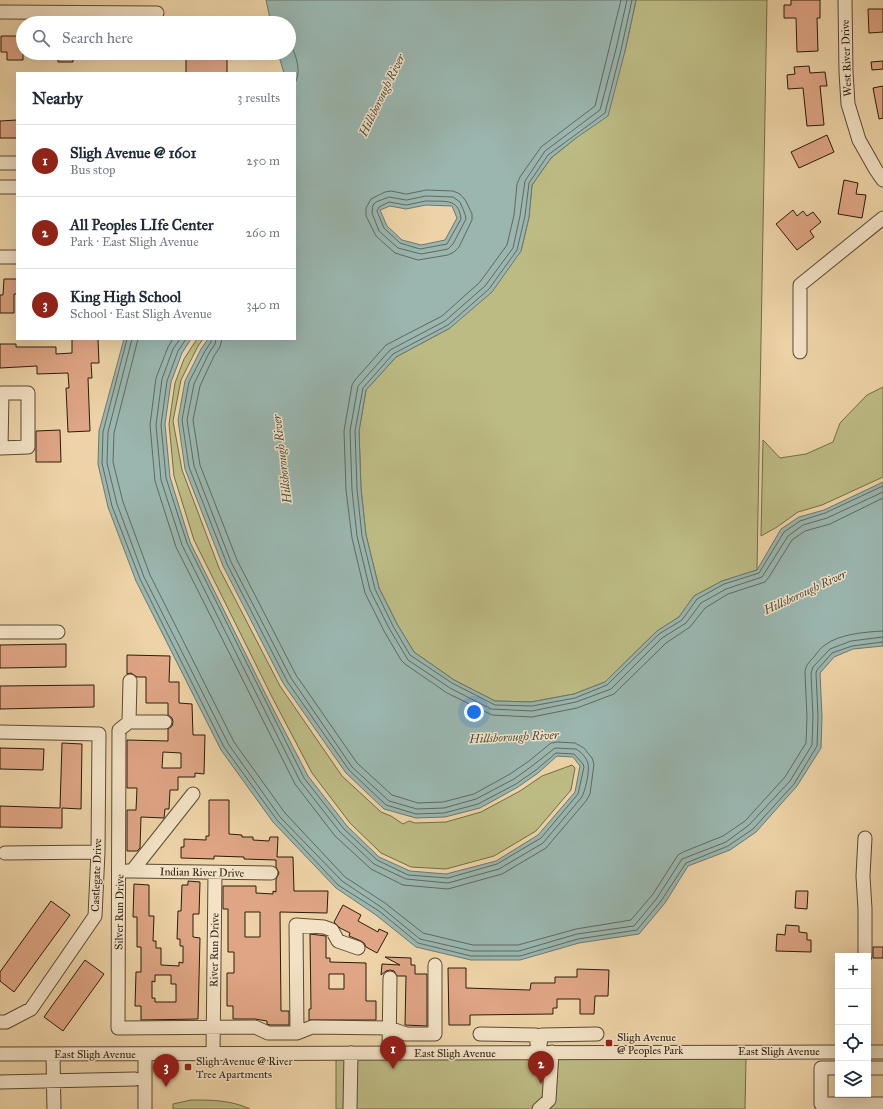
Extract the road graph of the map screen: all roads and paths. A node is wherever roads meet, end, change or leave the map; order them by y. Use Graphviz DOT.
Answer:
graph roads {
  1 [pos="845,0"];
  2 [pos="0,12"];
  3 [pos="157,12"];
  4 [pos="0,163"];
  5 [pos="16,163"];
  6 [pos="883,180"];
  7 [pos="0,187"];
  8 [pos="16,188"];
  9 [pos="883,218"];
  10 [pos="0,257"];
  11 [pos="16,257"];
  12 [pos="800,352"];
  13 [pos="0,448"];
  14 [pos="0,632"];
  15 [pos="58,632"];
  16 [pos="130,681"];
  17 [pos="129,722"];
  18 [pos="165,722"];
  19 [pos="0,732"];
  20 [pos="193,794"];
  21 [pos="864,838"];
  22 [pos="5,852"];
  23 [pos="98,852"];
  24 [pos="126,871"];
  25 [pos="215,872"];
  26 [pos="271,873"];
  27 [pos="358,948"];
  28 [pos="865,953"];
  29 [pos="435,965"];
  30 [pos="390,978"];
  31 [pos="0,1022"];
  32 [pos="213,1028"];
  33 [pos="390,1028"];
  34 [pos="297,1033"];
  35 [pos="480,1034"];
  36 [pos="597,1034"];
  37 [pos="538,1052"];
  38 [pos="552,1052"];
  39 [pos="835,1052"];
  40 [pos="871,1052"];
  41 [pos="883,1052"];
  42 [pos="213,1053"];
  43 [pos="351,1053"];
  44 [pos="389,1053"];
  45 [pos="0,1054"];
  46 [pos="53,1054"];
  47 [pos="145,1054"];
  48 [pos="835,1068"];
  49 [pos="871,1068"];
  50 [pos="883,1068"];
  51 [pos="54,1077"];
  52 [pos="135,1079"];
  53 [pos="0,1082"];
  54 [pos="883,1104"];
  55 [pos="820,1107"];
  56 [pos="352,1108"];
  57 [pos="54,1109"];
  58 [pos="145,1109"];
  59 [pos="539,1109"];
  1 -- 6 [label="street, West River Drive"];
  2 -- 3 [label="street"];
  4 -- 5 [label="street"];
  7 -- 8 [label="street"];
  9 -- 12 [label="street"];
  10 -- 11 [label="street"];
  13 -- 13 [label="street"];
  14 -- 15 [label="street"];
  16 -- 17 [label="street"];
  17 -- 18 [label="street"];
  17 -- 24 [label="street, Silver Run Drive"];
  19 -- 23 [label="street, Castlegate Drive"];
  20 -- 24 [label="street"];
  21 -- 28 [label="street"];
  22 -- 23 [label="street"];
  23 -- 31 [label="street, Castlegate Drive"];
  24 -- 25 [label="street, Indian River Drive"];
  24 -- 32 [label="street, Silver Run Drive"];
  25 -- 26 [label="street, Indian River Drive"];
  25 -- 32 [label="street, River Run Drive"];
  27 -- 34 [label="street"];
  29 -- 33 [label="street"];
  30 -- 33 [label="street"];
  32 -- 34 [label="street"];
  32 -- 42 [label="street"];
  33 -- 34 [label="street"];
  33 -- 44 [label="street"];
  35 -- 37 [label="street"];
  36 -- 37 [label="street"];
  37 -- 38 [label="street, East Sligh Avenue"];
  37 -- 44 [label="street, East Sligh Avenue"];
  38 -- 39 [label="street, East Sligh Avenue"];
  38 -- 59 [label="street"];
  40 -- 41 [label="street"];
  42 -- 43 [label="street, East Sligh Avenue"];
  42 -- 47 [label="street, East Sligh Avenue"];
  43 -- 44 [label="street, East Sligh Avenue"];
  43 -- 56 [label="street"];
  45 -- 46 [label="street, East Sligh Avenue"];
  46 -- 47 [label="street, East Sligh Avenue"];
  46 -- 51 [label="street"];
  47 -- 58 [label="street"];
  48 -- 55 [label="street"];
  49 -- 50 [label="street"];
  51 -- 52 [label="street"];
  51 -- 53 [label="street"];
  51 -- 57 [label="street"];
  54 -- 55 [label="street"];
}
